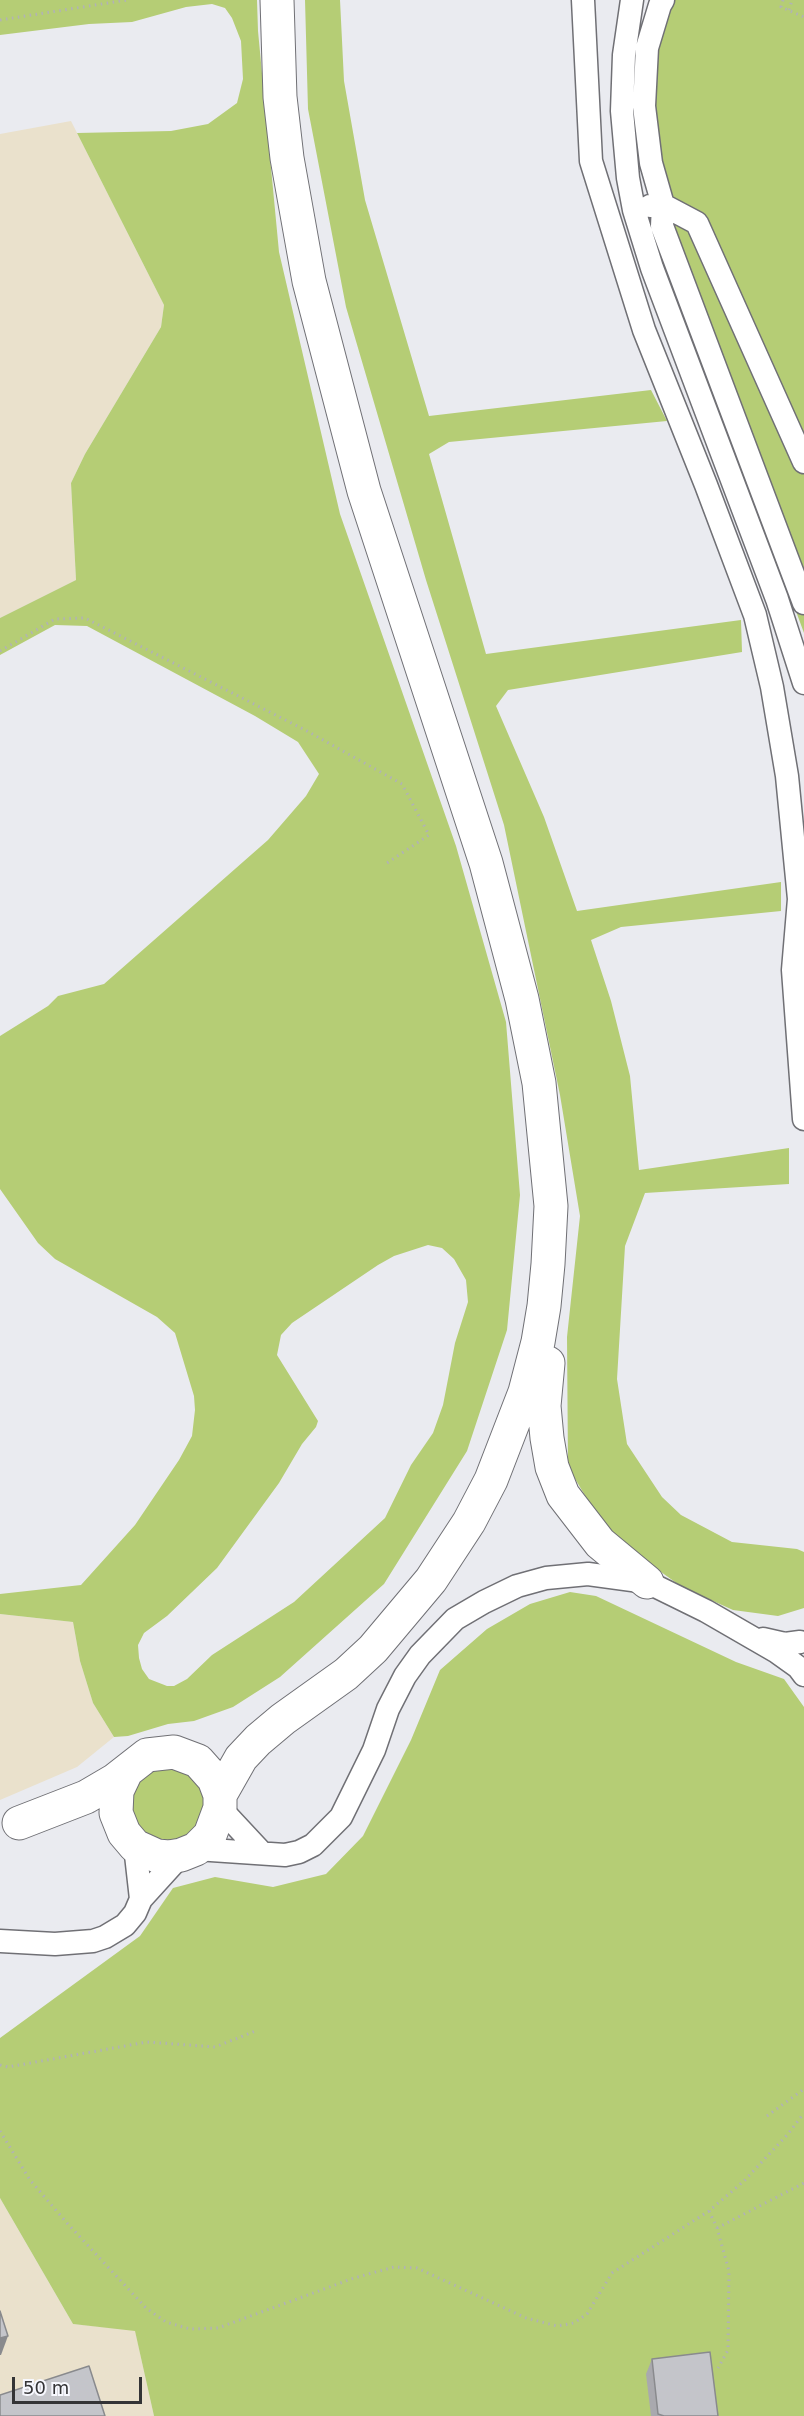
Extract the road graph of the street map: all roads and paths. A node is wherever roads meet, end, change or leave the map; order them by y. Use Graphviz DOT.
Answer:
graph roads {
  1 [pos="127,0"];
  2 [pos="277,0"];
  3 [pos="584,0"];
  4 [pos="632,0"];
  5 [pos="663,0"];
  6 [pos="783,0"];
  7 [pos="792,0"];
  8 [pos="789,10"];
  9 [pos="804,17"];
  10 [pos="0,20"];
  11 [pos="663,205"];
  12 [pos="634,210"];
  13 [pos="804,462"];
  14 [pos="804,603"];
  15 [pos="0,651"];
  16 [pos="804,683"];
  17 [pos="384,865"];
  18 [pos="804,1119"];
  19 [pos="548,1264"];
  20 [pos="647,1582"];
  21 [pos="743,1633"];
  22 [pos="802,1640"];
  23 [pos="801,1671"];
  24 [pos="283,1719"];
  25 [pos="183,1753"];
  26 [pos="126,1772"];
  27 [pos="220,1801"];
  28 [pos="10,1825"];
  29 [pos="130,1840"];
  30 [pos="189,1852"];
  31 [pos="261,1852"];
  32 [pos="141,1899"];
  33 [pos="0,1941"];
  34 [pos="258,2030"];
  35 [pos="0,2065"];
  36 [pos="804,2089"];
  37 [pos="804,2113"];
  38 [pos="767,2116"];
  39 [pos="0,2131"];
  40 [pos="804,2183"];
  41 [pos="709,2211"];
  42 [pos="717,2228"];
  43 [pos="718,2368"];
  1 -- 10 [label="path"];
  2 -- 19 [label="highway"];
  3 -- 18 [label="street"];
  4 -- 12 [label="street"];
  5 -- 11 [label="street"];
  6 -- 8 [label="path"];
  7 -- 8 [label="path"];
  8 -- 9 [label="path"];
  11 -- 12 [label="street"];
  11 -- 13 [label="street"];
  11 -- 14 [label="street"];
  12 -- 16 [label="street"];
  15 -- 17 [label="path"];
  19 -- 20 [label="highway"];
  19 -- 24 [label="highway"];
  20 -- 21 [label="street"];
  20 -- 31 [label="street"];
  21 -- 22 [label="street"];
  21 -- 23 [label="street"];
  22 -- 23 [label="street"];
  24 -- 25 [label="highway"];
  24 -- 27 [label="highway"];
  25 -- 26 [label="highway"];
  25 -- 27 [label="highway"];
  26 -- 28 [label="highway"];
  26 -- 29 [label="highway"];
  27 -- 30 [label="highway"];
  27 -- 31 [label="street"];
  28 -- 29 [label="highway"];
  29 -- 30 [label="highway"];
  29 -- 32 [label="street"];
  30 -- 31 [label="street"];
  30 -- 32 [label="street"];
  32 -- 33 [label="street"];
  34 -- 35 [label="path"];
  36 -- 38 [label="path"];
  37 -- 41 [label="path"];
  39 -- 41 [label="path"];
  40 -- 42 [label="path"];
  41 -- 42 [label="path"];
  42 -- 43 [label="path"];
}
